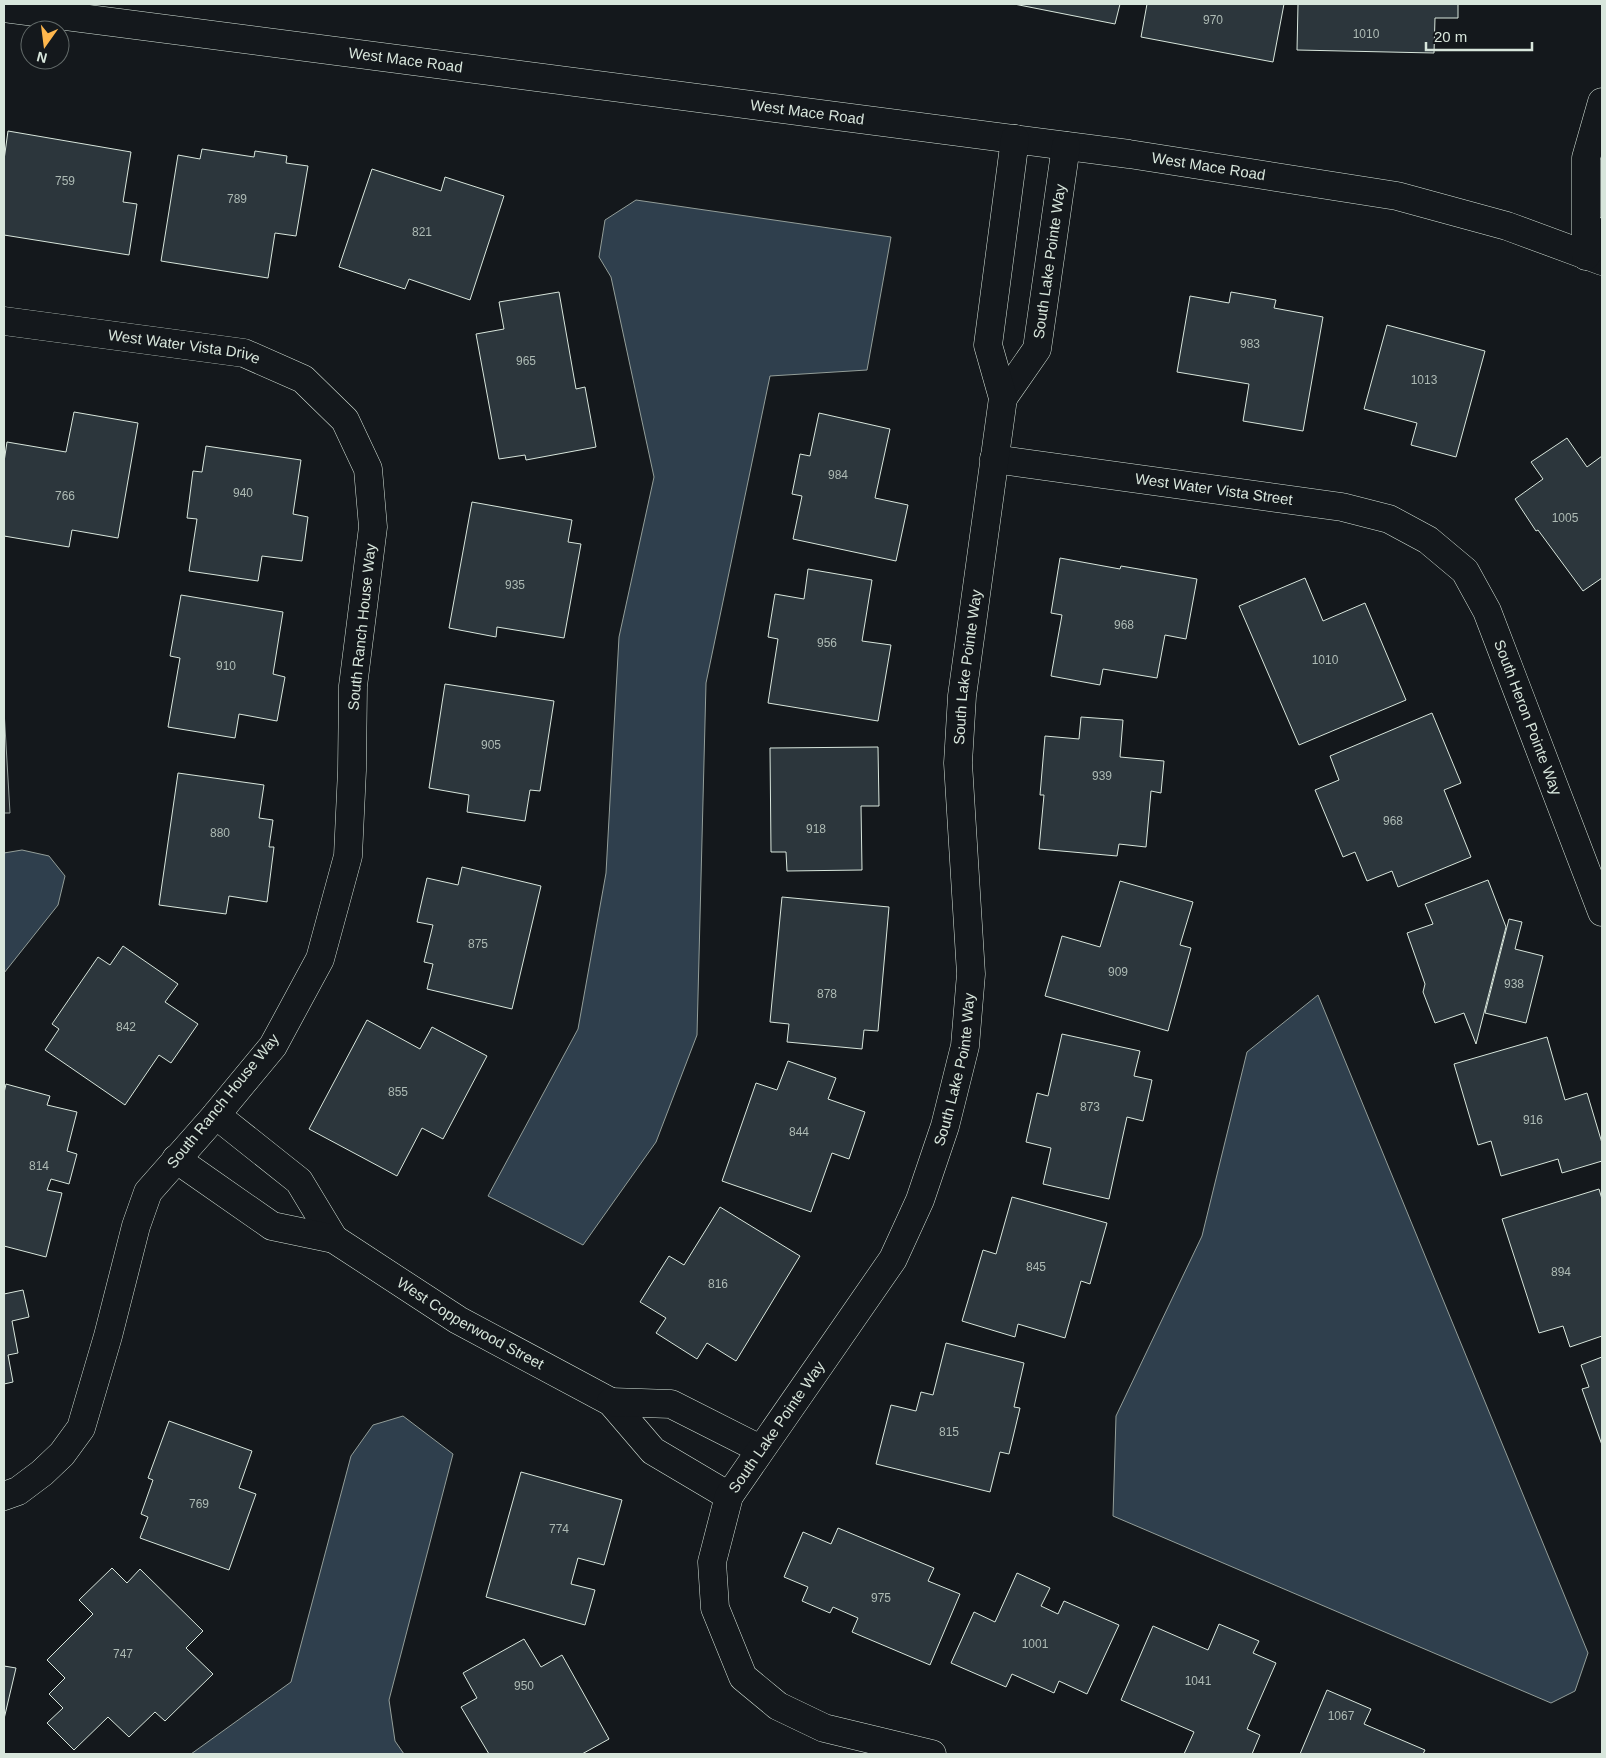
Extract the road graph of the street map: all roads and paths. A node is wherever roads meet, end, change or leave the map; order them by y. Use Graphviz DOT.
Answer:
graph roads {
  1 [pos="4,8"];
  2 [pos="1602,102"];
  3 [pos="1015,139"];
  4 [pos="1066,146"];
  5 [pos="1602,232"];
  6 [pos="1594,258"];
  7 [pos="4,321"];
  8 [pos="1003,398"];
  9 [pos="345,420"];
  10 [pos="994,460"];
  11 [pos="1428,540"];
  12 [pos="1602,912"];
  13 [pos="216,1115"];
  14 [pos="176,1159"];
  15 [pos="334,1239"];
  16 [pos="611,1402"];
  17 [pos="760,1449"];
  18 [pos="11,1493"];
  19 [pos="729,1496"];
  20 [pos="932,1754"];
  1 -- 3 [label="street, West Mace Road"];
  2 -- 6 [label="street"];
  3 -- 4 [label="street, West Mace Road"];
  3 -- 8 [label="street, South Lake Pointe Way"];
  4 -- 6 [label="street, West Mace Road"];
  4 -- 8 [label="street, South Lake Pointe Way"];
  5 -- 6 [label="street"];
  7 -- 9 [label="street, West Water Vista Drive"];
  8 -- 10 [label="street, South Lake Pointe Way"];
  9 -- 13 [label="street, South Ranch House Way"];
  10 -- 11 [label="street, West Water Vista Street"];
  10 -- 17 [label="street, South Lake Pointe Way"];
  11 -- 12 [label="street, South Heron Pointe Way"];
  13 -- 14 [label="street, South Ranch House Way"];
  13 -- 15 [label="street, West Copperwood Street"];
  14 -- 15 [label="street, West Copperwood Street"];
  14 -- 18 [label="street, South Ranch House Way"];
  15 -- 16 [label="street, West Copperwood Street"];
  16 -- 17 [label="street, West Copperwood Street"];
  16 -- 19 [label="street, West Copperwood Street"];
  17 -- 19 [label="street, South Lake Pointe Way"];
  19 -- 20 [label="street, South Lake Pointe Way"];
}
